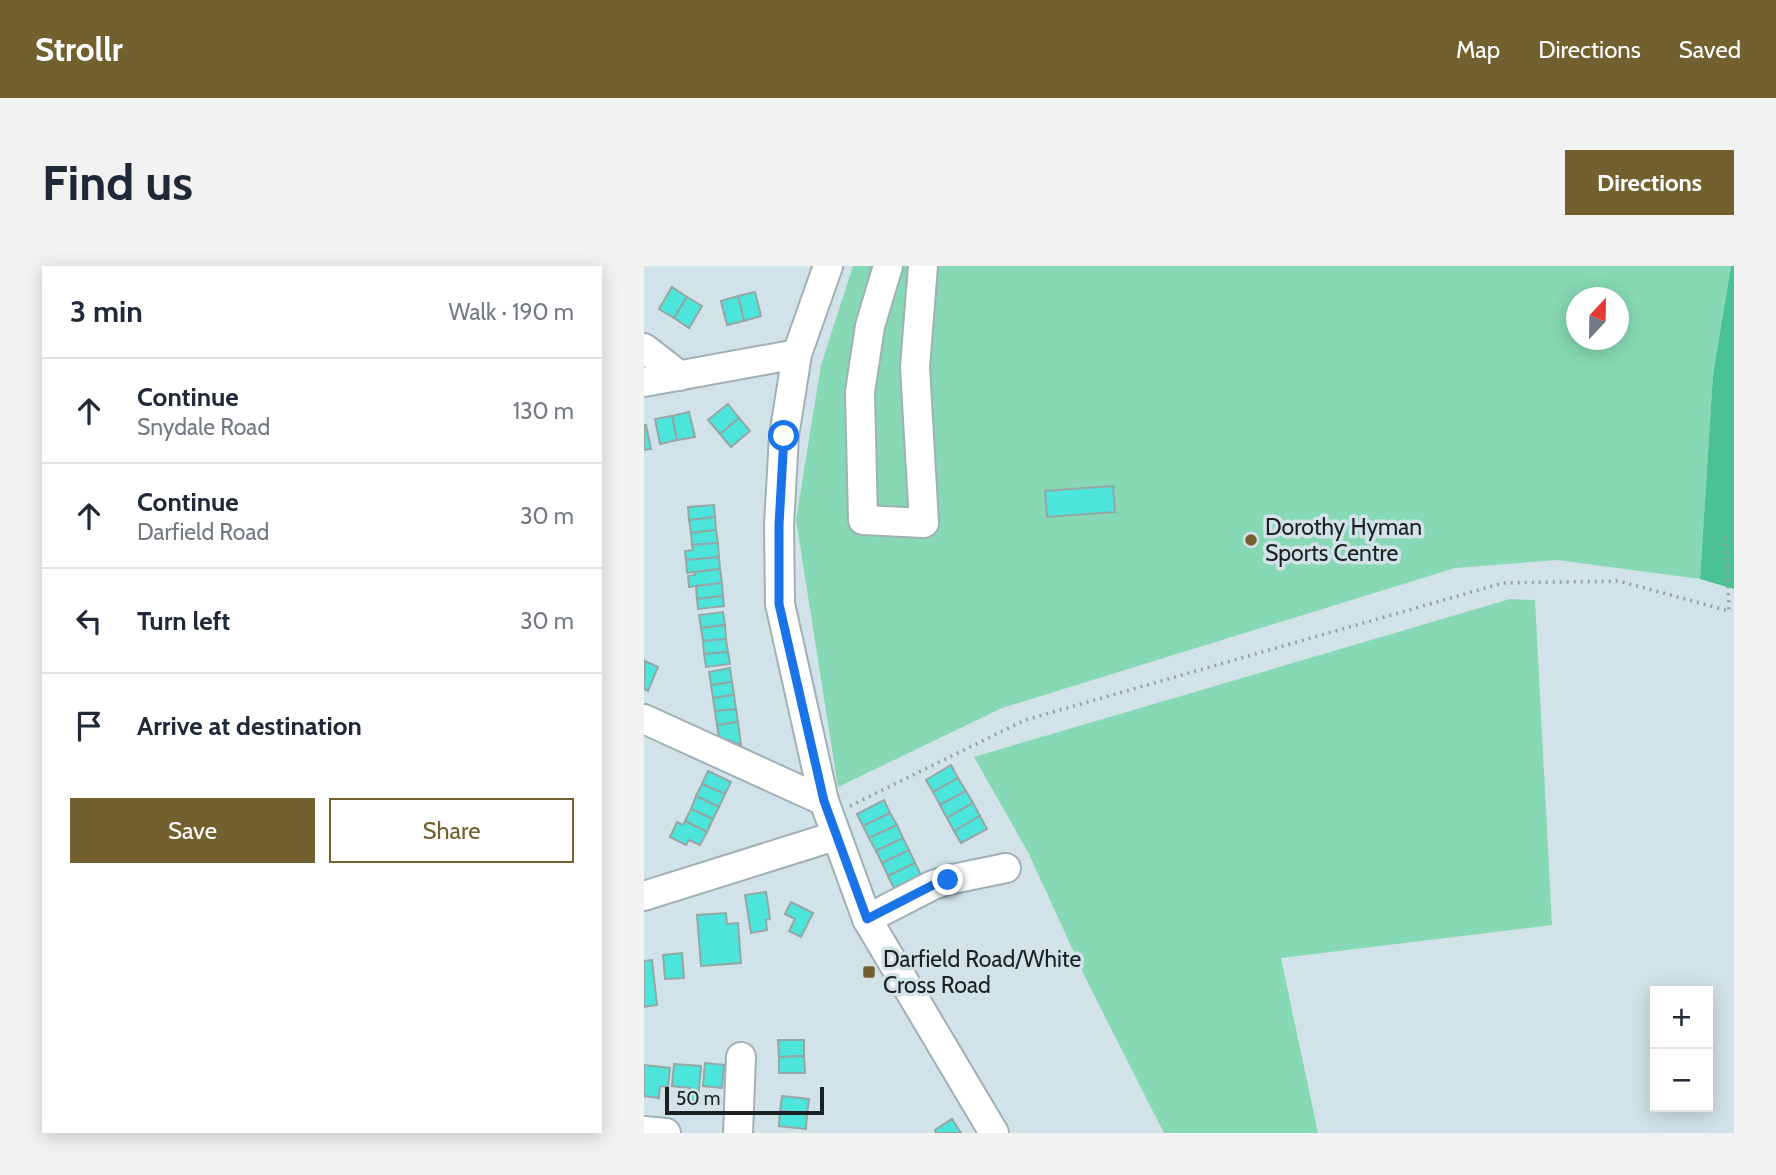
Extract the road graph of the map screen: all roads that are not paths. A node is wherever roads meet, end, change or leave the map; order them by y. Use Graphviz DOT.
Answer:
graph roads {
  1 [pos="828,266"];
  2 [pos="888,266"];
  3 [pos="923,266"];
  4 [pos="644,348"];
  5 [pos="797,354"];
  6 [pos="680,376"];
  7 [pos="644,382"];
  8 [pos="644,719"];
  9 [pos="829,818"];
  10 [pos="1006,868"];
  11 [pos="644,896"];
  12 [pos="867,919"];
  13 [pos="741,1057"];
  14 [pos="644,1131"];
  15 [pos="666,1133"];
  16 [pos="738,1133"];
  17 [pos="994,1133"];
  1 -- 5 [label="street"];
  2 -- 3 [label="street"];
  4 -- 6 [label="street"];
  5 -- 6 [label="street"];
  5 -- 9 [label="street"];
  6 -- 7 [label="street"];
  8 -- 9 [label="street"];
  9 -- 11 [label="street"];
  9 -- 12 [label="street"];
  10 -- 12 [label="street"];
  12 -- 17 [label="street"];
  13 -- 16 [label="street"];
  14 -- 15 [label="street"];
}
